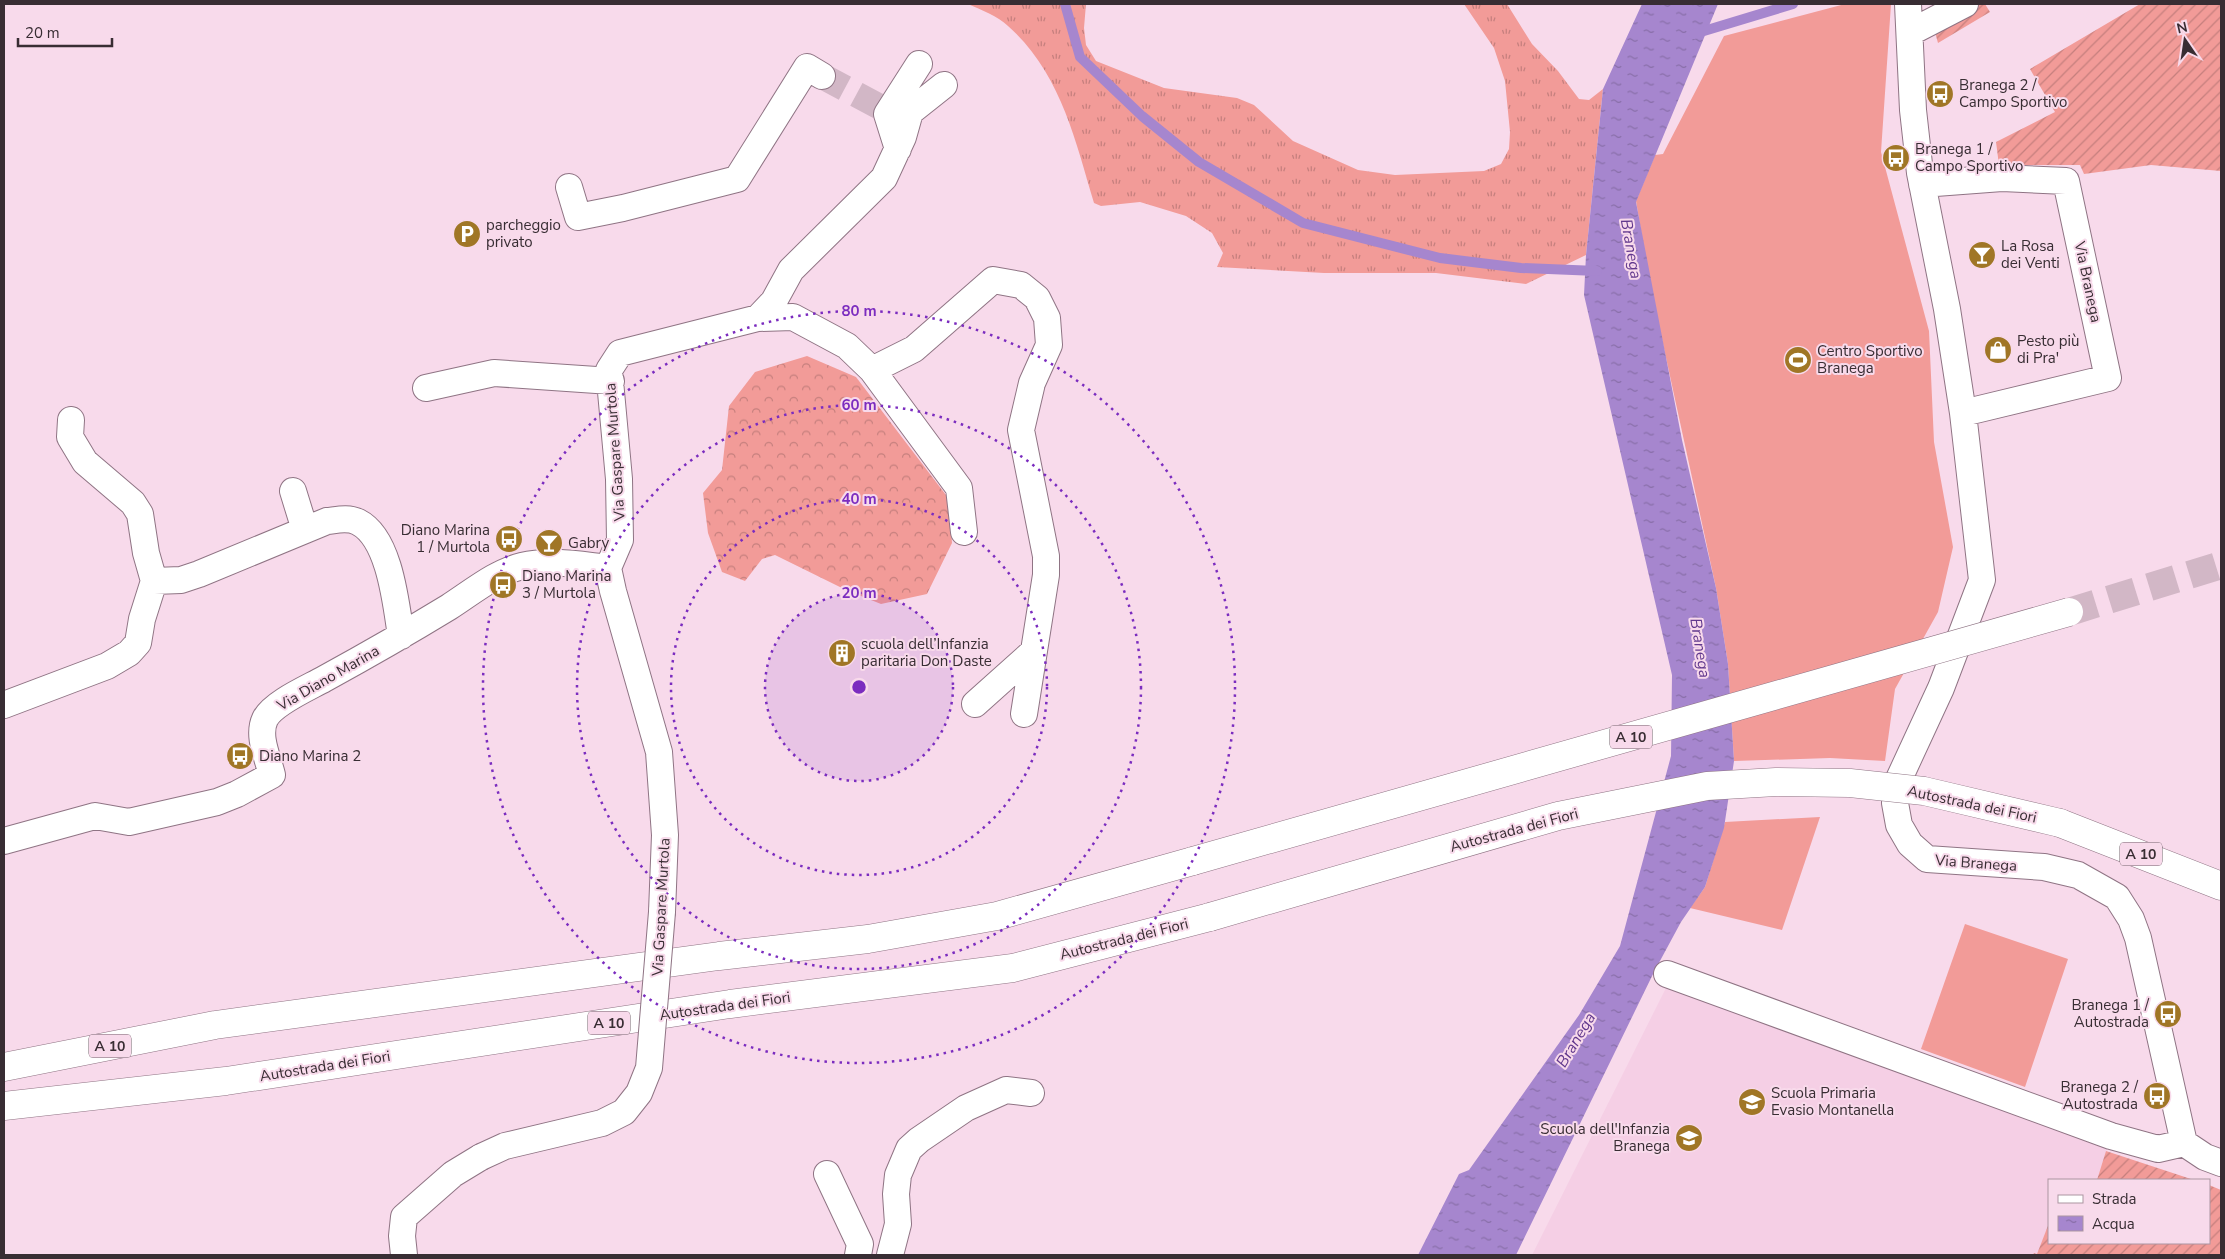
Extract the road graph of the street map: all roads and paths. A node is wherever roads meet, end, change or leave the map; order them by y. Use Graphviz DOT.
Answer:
graph roads {
  1 [pos="1908,4"];
  2 [pos="1965,4"];
  3 [pos="1911,32"];
  4 [pos="919,64"];
  5 [pos="822,76"];
  6 [pos="944,85"];
  7 [pos="898,149"];
  8 [pos="1922,184"];
  9 [pos="569,187"];
  10 [pos="758,318"];
  11 [pos="872,370"];
  12 [pos="611,381"];
  13 [pos="426,388"];
  14 [pos="1963,413"];
  15 [pos="71,420"];
  16 [pos="292,491"];
  17 [pos="306,530"];
  18 [pos="964,532"];
  19 [pos="608,568"];
  20 [pos="154,580"];
  21 [pos="2069,612"];
  22 [pos="401,636"];
  23 [pos="1033,652"];
  24 [pos="975,704"];
  25 [pos="4,705"];
  26 [pos="1024,714"];
  27 [pos="4,842"];
  28 [pos="2221,886"];
  29 [pos="1666,974"];
  30 [pos="4,1067"];
  31 [pos="1031,1093"];
  32 [pos="4,1106"];
  33 [pos="2184,1143"];
  34 [pos="2221,1163"];
  35 [pos="827,1174"];
  36 [pos="404,1255"];
  37 [pos="858,1255"];
  38 [pos="890,1255"];
  1 -- 3 [label="street, Via Branega"];
  2 -- 3 [label="street"];
  3 -- 8 [label="street, Via Branega"];
  4 -- 7 [label="street"];
  5 -- 9 [label="street"];
  6 -- 7 [label="street"];
  7 -- 10 [label="street"];
  8 -- 14 [label="street, Via Branega"];
  8 -- 14 [label="street, Via Branega"];
  10 -- 11 [label="street, Via Gaspare Murtola"];
  10 -- 12 [label="street, Via Gaspare Murtola"];
  11 -- 18 [label="street, Via Gaspare Murtola"];
  11 -- 23 [label="street"];
  12 -- 13 [label="street"];
  12 -- 19 [label="street, Via Gaspare Murtola"];
  14 -- 33 [label="street, Via Branega"];
  15 -- 20 [label="street"];
  16 -- 17 [label="street"];
  17 -- 20 [label="street"];
  17 -- 22 [label="street"];
  19 -- 22 [label="street, Via Diano Marina"];
  19 -- 36 [label="street, Via Gaspare Murtola, bridge"];
  20 -- 25 [label="street"];
  21 -- 30 [label="highway, A 10, bridge"];
  22 -- 27 [label="street, Via Diano Marina"];
  23 -- 24 [label="street"];
  23 -- 26 [label="street"];
  28 -- 32 [label="highway, Autostrada dei Fiori / A 10, bridge"];
  29 -- 33 [label="street"];
  31 -- 38 [label="street"];
  33 -- 34 [label="street"];
  35 -- 37 [label="street"];
}
